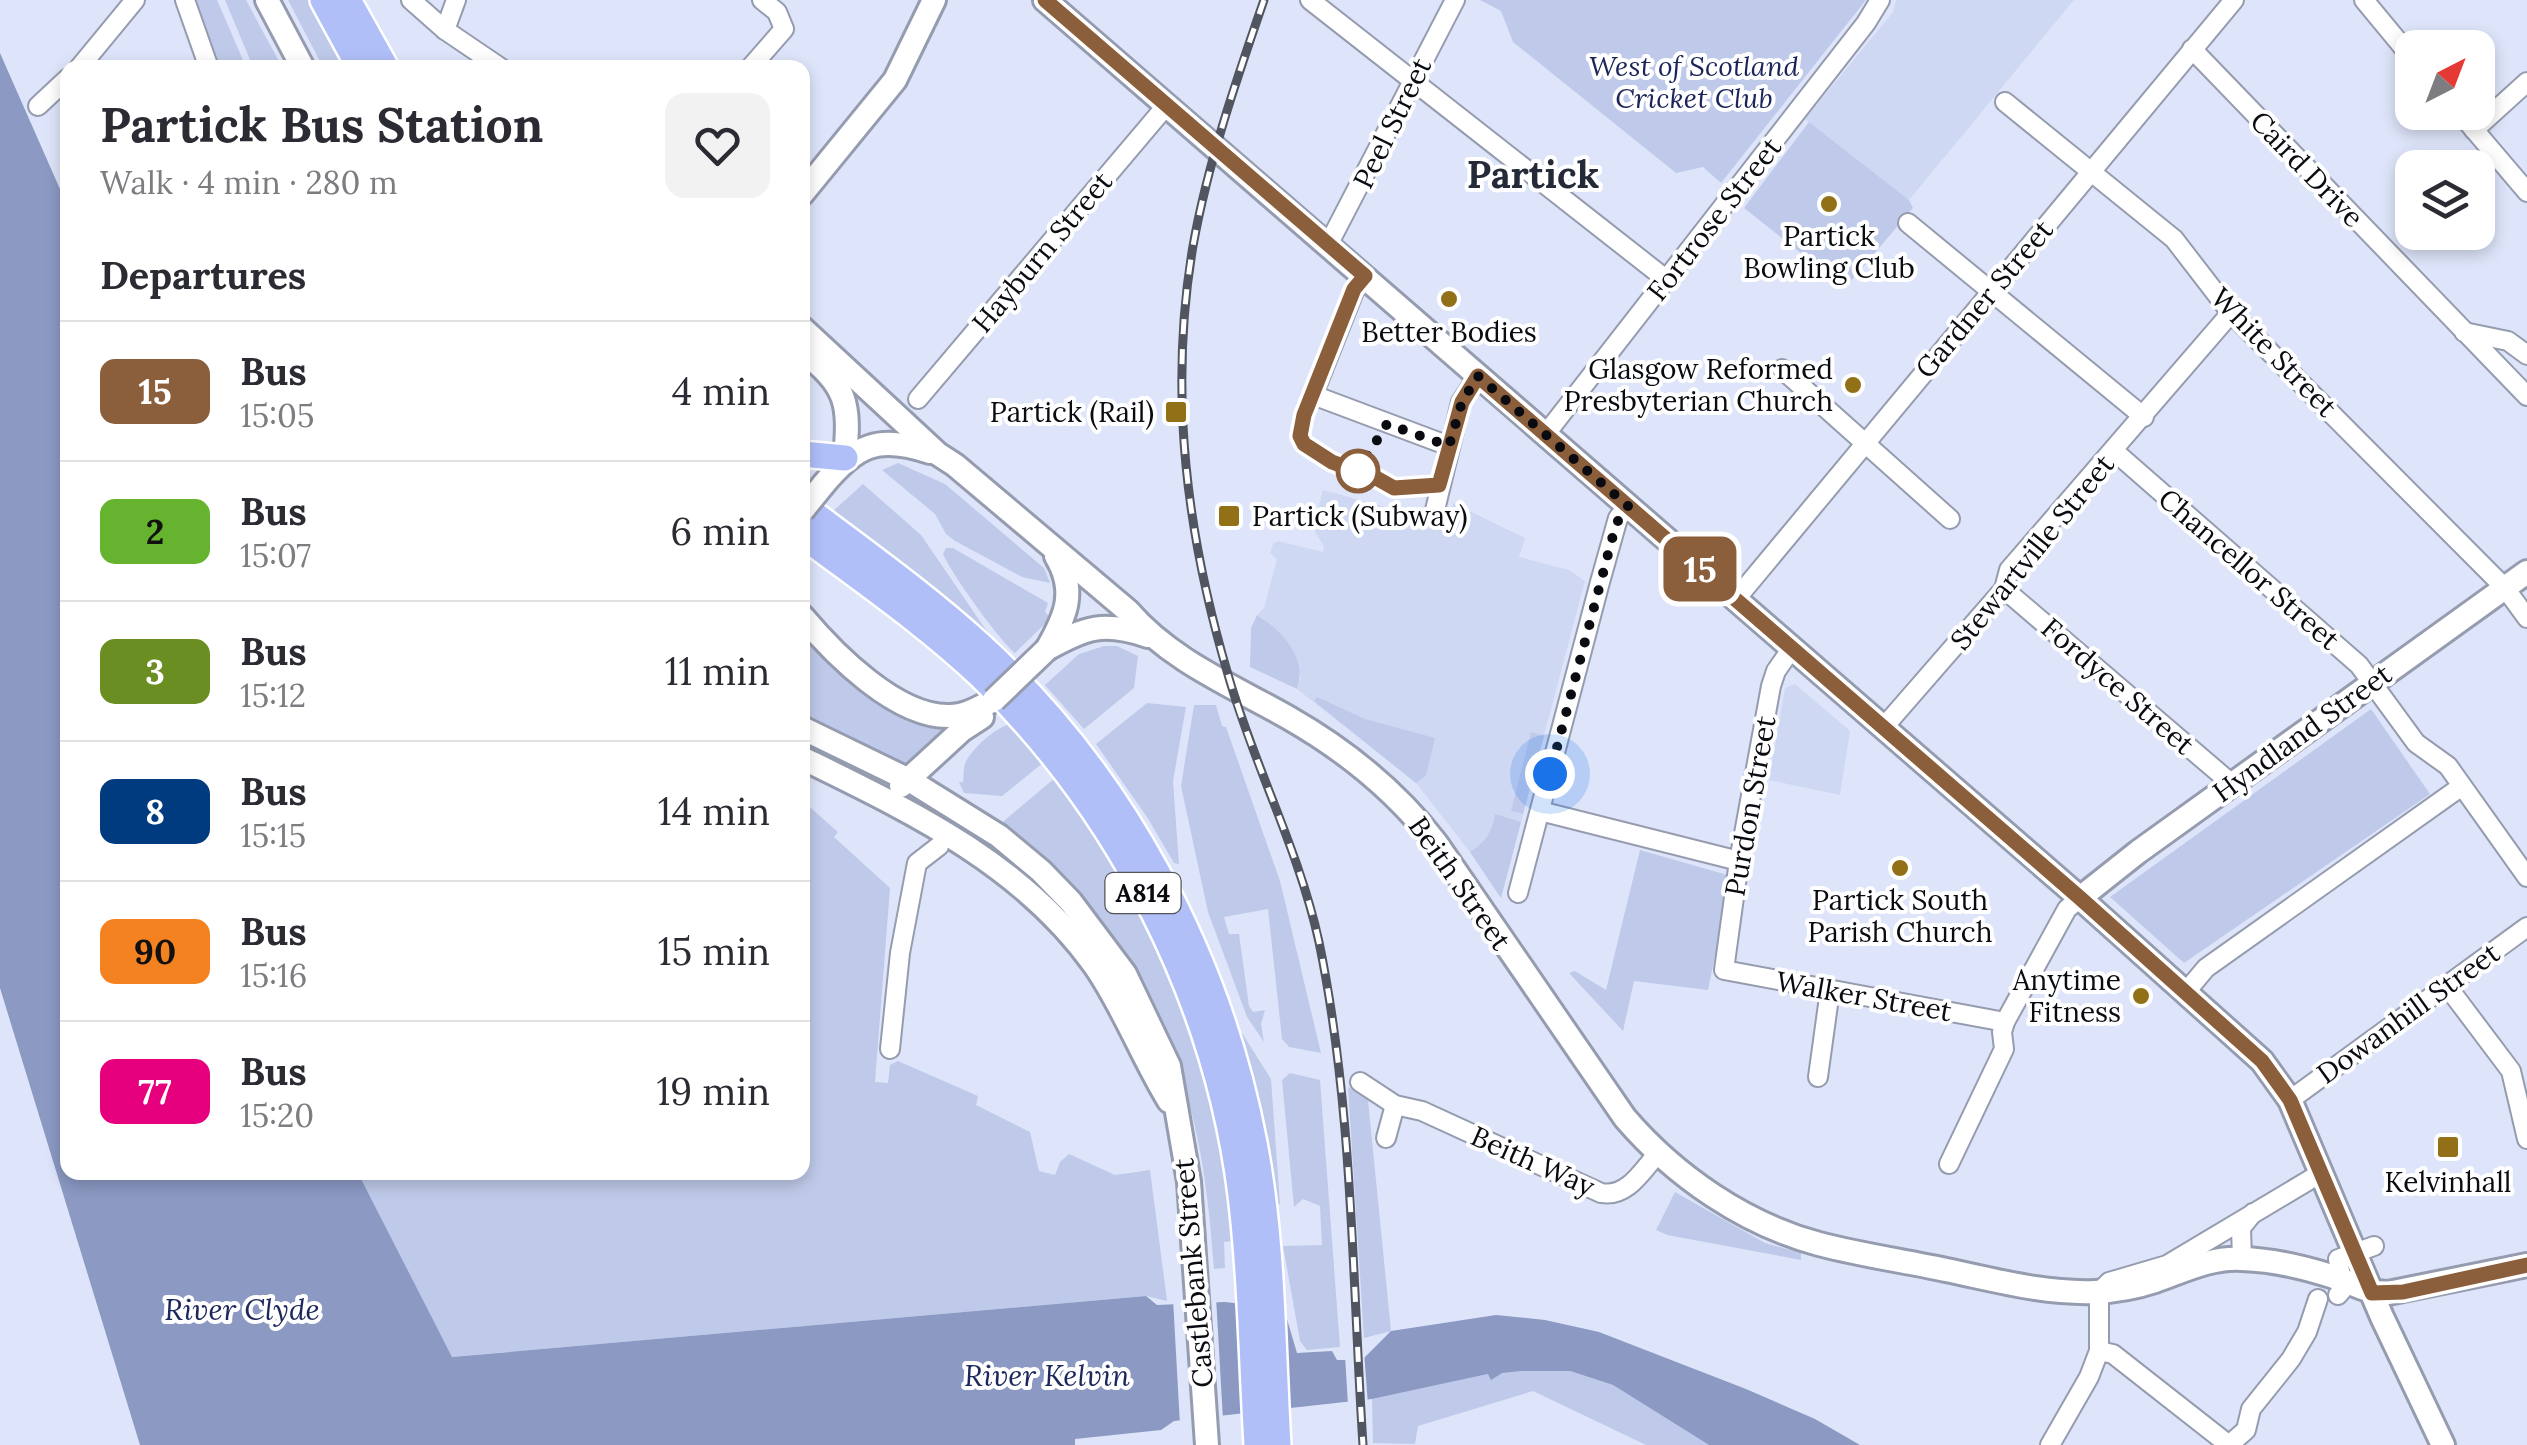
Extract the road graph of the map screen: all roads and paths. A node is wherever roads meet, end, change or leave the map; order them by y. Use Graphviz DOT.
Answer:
graph roads {
  1 [pos="135,0"];
  2 [pos="185,0"];
  3 [pos="267,0"];
  4 [pos="411,0"];
  5 [pos="456,0"];
  6 [pos="762,0"];
  7 [pos="934,0"];
  8 [pos="1045,0"];
  9 [pos="1310,0"];
  10 [pos="1455,0"];
  11 [pos="1880,0"];
  12 [pos="2234,0"];
  13 [pos="2364,0"];
  14 [pos="335,7"];
  15 [pos="781,10"];
  16 [pos="446,30"];
  17 [pos="2395,37"];
  18 [pos="2192,50"];
  19 [pos="86,60"];
  20 [pos="207,60"];
  21 [pos="299,60"];
  22 [pos="344,60"];
  23 [pos="375,60"];
  24 [pos="489,60"];
  25 [pos="757,60"];
  26 [pos="1410,81"];
  27 [pos="2527,82"];
  28 [pos="60,85"];
  29 [pos="2005,102"];
  30 [pos="38,106"];
  31 [pos="1166,106"];
  32 [pos="2495,111"];
  33 [pos="2474,130"];
  34 [pos="2089,171"];
  35 [pos="810,184"];
  36 [pos="2527,192"];
  37 [pos="1908,223"];
  38 [pos="1328,245"];
  39 [pos="1365,276"];
  40 [pos="1667,280"];
  41 [pos="1990,290"];
  42 [pos="2231,312"];
  43 [pos="2464,332"];
  44 [pos="810,335"];
  45 [pos="2527,355"];
  46 [pos="810,358"];
  47 [pos="1782,369"];
  48 [pos="1478,376"];
  49 [pos="2527,396"];
  50 [pos="918,399"];
  51 [pos="2144,417"];
  52 [pos="1544,434"];
  53 [pos="1864,443"];
  54 [pos="1449,446"];
  55 [pos="2114,451"];
  56 [pos="938,454"];
  57 [pos="810,455"];
  58 [pos="846,458"];
  59 [pos="810,499"];
  60 [pos="1628,506"];
  61 [pos="1435,510"];
  62 [pos="810,514"];
  63 [pos="1950,519"];
  64 [pos="810,541"];
  65 [pos="1051,546"];
  66 [pos="2527,572"];
  67 [pos="2505,588"];
  68 [pos="2004,589"];
  69 [pos="1736,600"];
  70 [pos="2527,618"];
  71 [pos="810,624"];
  72 [pos="1151,637"];
  73 [pos="1792,648"];
  74 [pos="1047,649"];
  75 [pos="2372,682"];
  76 [pos="988,708"];
  77 [pos="1883,728"];
  78 [pos="810,732"];
  79 [pos="810,762"];
  80 [pos="909,780"];
  81 [pos="2232,784"];
  82 [pos="2462,786"];
  83 [pos="887,800"];
  84 [pos="949,803"];
  85 [pos="1540,811"];
  86 [pos="939,846"];
  87 [pos="1739,861"];
  88 [pos="2527,877"];
  89 [pos="1518,893"];
  90 [pos="2080,898"];
  91 [pos="2527,927"];
  92 [pos="1724,970"];
  93 [pos="1120,986"];
  94 [pos="2448,986"];
  95 [pos="1830,990"];
  96 [pos="2184,993"];
  97 [pos="2004,1022"];
  98 [pos="890,1049"];
  99 [pos="1818,1078"];
  100 [pos="1360,1082"];
  101 [pos="2290,1100"];
  102 [pos="1395,1105"];
  103 [pos="1386,1138"];
  104 [pos="2527,1139"];
  105 [pos="1658,1153"];
  106 [pos="1950,1164"];
  107 [pos="2321,1172"];
  108 [pos="2253,1213"];
  109 [pos="2365,1249"];
  110 [pos="2242,1258"];
  111 [pos="2527,1265"];
  112 [pos="2339,1287"];
  113 [pos="2099,1292"];
  114 [pos="2372,1293"];
  115 [pos="2318,1298"];
  116 [pos="2100,1351"];
  117 [pos="2246,1430"];
  118 [pos="1206,1443"];
  119 [pos="1257,1445"];
  120 [pos="1278,1445"];
  121 [pos="2050,1445"];
  122 [pos="2229,1445"];
  123 [pos="2258,1445"];
  124 [pos="2444,1445"];
  1 -- 19 [label="street"];
  2 -- 20 [label="street"];
  3 -- 21 [label="main road"];
  4 -- 16 [label="street"];
  5 -- 16 [label="street"];
  6 -- 15 [label="street"];
  7 -- 35 [label="main road"];
  8 -- 31 [label="main road"];
  9 -- 26 [label="street"];
  10 -- 26 [label="street, Peel Street"];
  11 -- 40 [label="street, Fortrose Street"];
  12 -- 18 [label="street, Gardner Street"];
  13 -- 17 [label="street"];
  14 -- 22 [label="main road"];
  14 -- 23 [label="main road"];
  15 -- 25 [label="street"];
  16 -- 24 [label="street"];
  18 -- 34 [label="street, Gardner Street"];
  18 -- 43 [label="street, Caird Drive"];
  26 -- 38 [label="street, Peel Street"];
  26 -- 40 [label="street"];
  27 -- 32 [label="street"];
  28 -- 30 [label="street"];
  29 -- 34 [label="street, White Street"];
  31 -- 38 [label="main road"];
  31 -- 50 [label="street, Hayburn Street"];
  33 -- 36 [label="street"];
  34 -- 41 [label="street, Gardner Street"];
  34 -- 42 [label="street, White Street"];
  37 -- 41 [label="street"];
  38 -- 39 [label="main road"];
  39 -- 48 [label="main road"];
  39 -- 54 [label="street"];
  40 -- 52 [label="street, Fortrose Street"];
  41 -- 51 [label="street"];
  41 -- 53 [label="street, Gardner Street"];
  42 -- 51 [label="street, Stewartville Street"];
  42 -- 67 [label="street, White Street"];
  43 -- 45 [label="street"];
  43 -- 49 [label="street, Caird Drive"];
  44 -- 56 [label="main road, Beith Street"];
  46 -- 58 [label="main road"];
  47 -- 53 [label="street"];
  48 -- 52 [label="main road"];
  48 -- 54 [label="street"];
  51 -- 55 [label="street, Stewartville Street"];
  52 -- 60 [label="main road"];
  53 -- 63 [label="street"];
  53 -- 69 [label="street, Gardner Street"];
  54 -- 61 [label="street"];
  55 -- 68 [label="street, Stewartville Street"];
  55 -- 75 [label="street, Chancellor Street"];
  56 -- 58 [label="main road"];
  56 -- 65 [label="main road, Beith Street"];
  57 -- 58 [label="main road"];
  58 -- 59 [label="main road, bridge"];
  60 -- 69 [label="main road"];
  60 -- 85 [label="street"];
  62 -- 120 [label="main road, A814"];
  64 -- 119 [label="main road, A814"];
  65 -- 72 [label="main road, Beith Street"];
  65 -- 74 [label="main road"];
  66 -- 67 [label="main road, Hyndland Street"];
  67 -- 70 [label="street, White Street"];
  67 -- 75 [label="main road, Hyndland Street"];
  68 -- 77 [label="street, Stewartville Street"];
  68 -- 81 [label="street, Fordyce Street"];
  69 -- 73 [label="main road"];
  71 -- 76 [label="main road"];
  72 -- 74 [label="main road"];
  72 -- 105 [label="main road, Beith Street"];
  73 -- 77 [label="main road"];
  73 -- 87 [label="street, Purdon Street"];
  74 -- 76 [label="main road, bridge"];
  75 -- 81 [label="main road, Hyndland Street"];
  75 -- 82 [label="street, Chancellor Street"];
  76 -- 80 [label="main road"];
  76 -- 84 [label="main road"];
  77 -- 90 [label="main road"];
  78 -- 80 [label="main road, Castlebank Street"];
  79 -- 83 [label="main road, Castlebank Street"];
  80 -- 83 [label="main road"];
  80 -- 84 [label="main road, Castlebank Street"];
  81 -- 90 [label="main road, Hyndland Street"];
  82 -- 88 [label="street, Chancellor Street"];
  82 -- 96 [label="street"];
  83 -- 93 [label="main road, Castlebank Street"];
  84 -- 93 [label="main road, Castlebank Street"];
  85 -- 87 [label="street"];
  85 -- 89 [label="street"];
  86 -- 98 [label="street"];
  87 -- 92 [label="street, Purdon Street"];
  90 -- 96 [label="main road"];
  90 -- 97 [label="street"];
  91 -- 94 [label="street, Dowanhill Street"];
  92 -- 95 [label="street, Walker Street"];
  93 -- 118 [label="main road, Castlebank Street"];
  94 -- 101 [label="street, Dowanhill Street"];
  94 -- 104 [label="street"];
  95 -- 97 [label="street, Walker Street"];
  95 -- 99 [label="street"];
  96 -- 101 [label="main road"];
  97 -- 106 [label="street"];
  100 -- 102 [label="street, Beith Way"];
  101 -- 107 [label="main road"];
  102 -- 103 [label="street"];
  102 -- 105 [label="street, Beith Way"];
  105 -- 113 [label="main road, Beith Street"];
  107 -- 108 [label="street"];
  107 -- 109 [label="main road"];
  108 -- 110 [label="street"];
  108 -- 113 [label="street"];
  109 -- 112 [label="street"];
  109 -- 114 [label="main road"];
  110 -- 112 [label="main road, Beith Street"];
  110 -- 113 [label="main road, Beith Street"];
  111 -- 114 [label="main road"];
  112 -- 114 [label="main road, Beith Street"];
  113 -- 116 [label="street"];
  114 -- 124 [label="main road"];
  115 -- 117 [label="street"];
  116 -- 121 [label="street"];
  116 -- 122 [label="street"];
  117 -- 122 [label="street"];
  117 -- 123 [label="street"];
}
